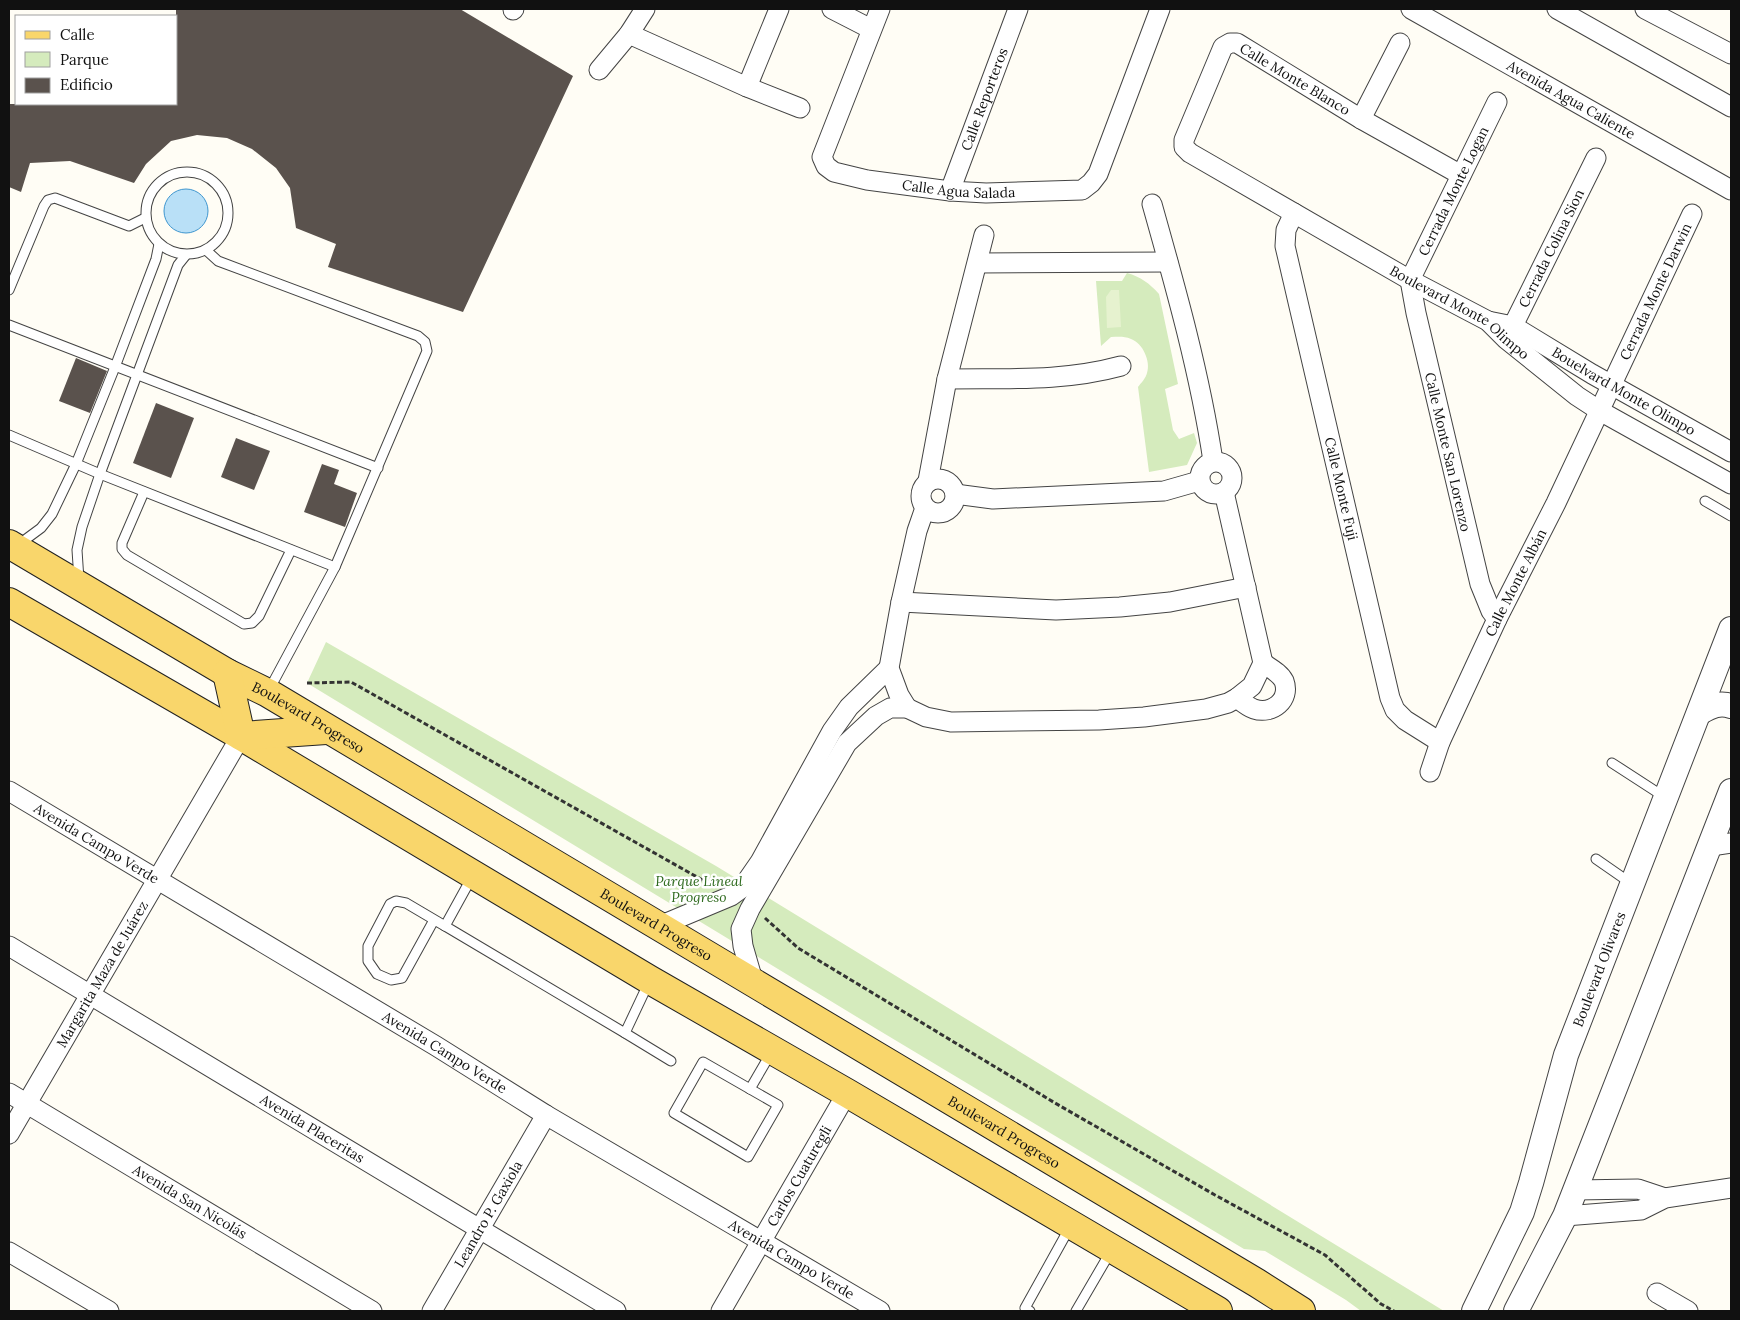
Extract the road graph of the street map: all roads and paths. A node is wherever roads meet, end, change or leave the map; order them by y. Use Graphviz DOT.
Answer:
graph roads {
  1 [pos="644,9"];
  2 [pos="779,9"];
  3 [pos="880,9"];
  4 [pos="1018,9"];
  5 [pos="1160,9"];
  6 [pos="1411,9"];
  7 [pos="1557,9"];
  8 [pos="1645,9"];
  9 [pos="838,10"];
  10 [pos="872,29"];
  11 [pos="629,34"];
  12 [pos="1400,43"];
  13 [pos="1731,54"];
  14 [pos="599,70"];
  15 [pos="747,88"];
  16 [pos="1498,102"];
  17 [pos="1731,107"];
  18 [pos="800,108"];
  19 [pos="1361,119"];
  20 [pos="1184,147"];
  21 [pos="1596,158"];
  22 [pos="1460,175"];
  23 [pos="1731,190"];
  24 [pos="950,191"];
  25 [pos="1152,204"];
  26 [pos="1294,213"];
  27 [pos="1692,214"];
  28 [pos="145,218"];
  29 [pos="984,235"];
  30 [pos="159,244"];
  31 [pos="206,250"];
  32 [pos="186,255"];
  33 [pos="1168,262"];
  34 [pos="978,263"];
  35 [pos="1410,280"];
  36 [pos="9,290"];
  37 [pos="9,325"];
  38 [pos="1510,333"];
  39 [pos="1121,366"];
  40 [pos="115,367"];
  41 [pos="137,375"];
  42 [pos="947,379"];
  43 [pos="1606,397"];
  44 [pos="9,435"];
  45 [pos="1731,452"];
  46 [pos="1212,461"];
  47 [pos="76,464"];
  48 [pos="378,468"];
  49 [pos="100,474"];
  50 [pos="1200,480"];
  51 [pos="928,481"];
  52 [pos="1731,484"];
  53 [pos="144,492"];
  54 [pos="1224,492"];
  55 [pos="956,494"];
  56 [pos="1705,501"];
  57 [pos="925,508"];
  58 [pos="1731,516"];
  59 [pos="12,546"];
  60 [pos="291,550"];
  61 [pos="335,567"];
  62 [pos="79,585"];
  63 [pos="1246,587"];
  64 [pos="9,602"];
  65 [pos="901,602"];
  66 [pos="1497,619"];
  67 [pos="1731,629"];
  68 [pos="1263,663"];
  69 [pos="889,668"];
  70 [pos="227,673"];
  71 [pos="307,683"];
  72 [pos="268,693"];
  73 [pos="1238,698"];
  74 [pos="1731,706"];
  75 [pos="907,708"];
  76 [pos="1699,713"];
  77 [pos="326,730"];
  78 [pos="832,731"];
  79 [pos="241,736"];
  80 [pos="1440,742"];
  81 [pos="848,743"];
  82 [pos="1612,763"];
  83 [pos="1430,772"];
  84 [pos="9,791"];
  85 [pos="1731,791"];
  86 [pos="1666,798"];
  87 [pos="1726,819"];
  88 [pos="1721,844"];
  89 [pos="1596,859"];
  90 [pos="769,861"];
  91 [pos="474,875"];
  92 [pos="158,879"];
  93 [pos="1632,884"];
  94 [pos="745,898"];
  95 [pos="434,920"];
  96 [pos="445,926"];
  97 [pos="658,927"];
  98 [pos="9,946"];
  99 [pos="650,980"];
  100 [pos="754,984"];
  101 [pos="90,995"];
  102 [pos="625,1033"];
  103 [pos="773,1051"];
  104 [pos="670,1061"];
  105 [pos="750,1089"];
  106 [pos="9,1093"];
  107 [pos="847,1093"];
  108 [pos="26,1104"];
  109 [pos="546,1115"];
  110 [pos="9,1134"];
  111 [pos="1731,1188"];
  112 [pos="1575,1190"];
  113 [pos="1665,1198"];
  114 [pos="1565,1216"];
  115 [pos="1072,1225"];
  116 [pos="479,1229"];
  117 [pos="761,1242"];
  118 [pos="1112,1249"];
  119 [pos="9,1252"];
  120 [pos="1657,1293"];
  121 [pos="109,1311"];
  122 [pos="372,1311"];
  123 [pos="432,1311"];
  124 [pos="616,1311"];
  125 [pos="722,1311"];
  126 [pos="880,1311"];
  127 [pos="1030,1311"];
  128 [pos="1076,1311"];
  129 [pos="1218,1311"];
  130 [pos="1301,1311"];
  131 [pos="1394,1311"];
  132 [pos="1474,1311"];
  133 [pos="1516,1311"];
  134 [pos="1688,1311"];
  1 -- 11 [label="street"];
  2 -- 15 [label="street"];
  3 -- 10 [label="street"];
  4 -- 24 [label="street, Calle Reporteros"];
  5 -- 24 [label="street, Calle Agua Salada"];
  6 -- 23 [label="street, Avenida Agua Caliente"];
  7 -- 17 [label="street"];
  8 -- 13 [label="street"];
  9 -- 10 [label="street"];
  10 -- 24 [label="street, Calle Agua Salada"];
  11 -- 14 [label="street"];
  11 -- 15 [label="street"];
  12 -- 19 [label="street"];
  15 -- 18 [label="street"];
  16 -- 22 [label="street, Cerrada Monte Logan"];
  19 -- 20 [label="street, Calle Monte Blanco"];
  19 -- 22 [label="street, Calle Monte Blanco"];
  20 -- 26 [label="street, Boulevard Monte Olimpo"];
  21 -- 38 [label="street, Cerrada Colina Sion"];
  22 -- 35 [label="street, Cerrada Monte Logan"];
  25 -- 33 [label="street"];
  26 -- 35 [label="street, Boulevard Monte Olimpo"];
  26 -- 80 [label="street, Calle Monte Fuji"];
  27 -- 43 [label="street, Cerrada Monte Darwin"];
  28 -- 30 [label="lane"];
  28 -- 31 [label="lane"];
  28 -- 36 [label="lane"];
  29 -- 34 [label="street"];
  30 -- 32 [label="lane"];
  30 -- 40 [label="lane"];
  31 -- 32 [label="lane"];
  31 -- 48 [label="lane"];
  32 -- 41 [label="lane"];
  33 -- 34 [label="street"];
  33 -- 46 [label="street"];
  34 -- 42 [label="street"];
  35 -- 38 [label="street, Boulevard Monte Olimpo"];
  35 -- 66 [label="street, Calle Monte San Lorenzo"];
  37 -- 40 [label="lane"];
  38 -- 43 [label="street, Bouelvard Monte Olimpo"];
  38 -- 43 [label="street, Boulevard Monte Olimpo"];
  39 -- 42 [label="street"];
  40 -- 41 [label="lane"];
  40 -- 47 [label="lane"];
  41 -- 48 [label="lane"];
  41 -- 49 [label="lane"];
  42 -- 51 [label="street"];
  43 -- 45 [label="street, Bouelvard Monte Olimpo"];
  43 -- 52 [label="street, Boulevard Monte Olimpo"];
  43 -- 66 [label="street, Calle Monte Albán"];
  44 -- 47 [label="lane"];
  46 -- 50 [label="street"];
  46 -- 54 [label="street"];
  47 -- 49 [label="lane"];
  47 -- 59 [label="lane"];
  48 -- 61 [label="lane"];
  49 -- 53 [label="lane"];
  49 -- 62 [label="lane"];
  50 -- 54 [label="street"];
  50 -- 55 [label="street"];
  51 -- 55 [label="street"];
  51 -- 57 [label="street"];
  53 -- 60 [label="lane"];
  53 -- 60 [label="lane"];
  54 -- 63 [label="street"];
  55 -- 57 [label="street"];
  56 -- 58 [label="lane"];
  57 -- 65 [label="street"];
  59 -- 62 [label="main road, Boulevard Progreso"];
  60 -- 61 [label="lane"];
  61 -- 72 [label="lane"];
  62 -- 70 [label="main road, Boulevard Progreso"];
  63 -- 65 [label="street"];
  63 -- 68 [label="street"];
  64 -- 79 [label="main road"];
  65 -- 69 [label="street"];
  66 -- 80 [label="street, Calle Monte Albán"];
  67 -- 76 [label="street, Boulevard Olivares"];
  68 -- 73 [label="street"];
  68 -- 73 [label="street"];
  69 -- 75 [label="street"];
  69 -- 78 [label="street"];
  70 -- 72 [label="main road, Boulevard Progreso"];
  70 -- 79 [label="main road"];
  71 -- 94 [label="path"];
  72 -- 77 [label="main road, Boulevard Progreso"];
  73 -- 75 [label="street"];
  74 -- 76 [label="street"];
  75 -- 81 [label="street"];
  76 -- 86 [label="street, Boulevard Olivares"];
  77 -- 79 [label="main road"];
  77 -- 97 [label="main road, Boulevard Progreso"];
  78 -- 81 [label="street"];
  78 -- 90 [label="street"];
  79 -- 91 [label="main road"];
  79 -- 92 [label="street, Margarita Maza de Juárez"];
  80 -- 83 [label="street, Calle Monte Albán"];
  81 -- 90 [label="street"];
  82 -- 86 [label="lane"];
  84 -- 92 [label="street, Avenida Campo Verde"];
  85 -- 87 [label="street"];
  86 -- 93 [label="street, Boulevard Olivares"];
  87 -- 88 [label="street"];
  88 -- 112 [label="street"];
  89 -- 93 [label="lane"];
  90 -- 94 [label="street"];
  91 -- 96 [label="lane"];
  91 -- 99 [label="main road"];
  92 -- 101 [label="street, Margarita Maza de Juárez"];
  92 -- 109 [label="street, Avenida Campo Verde"];
  93 -- 132 [label="street, Boulevard Olivares"];
  94 -- 97 [label="street"];
  94 -- 100 [label="street"];
  94 -- 131 [label="path"];
  95 -- 95 [label="lane"];
  95 -- 96 [label="lane"];
  96 -- 102 [label="lane"];
  97 -- 100 [label="main road, Boulevard Progreso"];
  98 -- 101 [label="street, Avenida Placeritas"];
  99 -- 102 [label="lane"];
  99 -- 103 [label="main road"];
  100 -- 130 [label="main road, Boulevard Progreso"];
  101 -- 108 [label="street, Margarita Maza de Juárez"];
  101 -- 116 [label="street, Avenida Placeritas"];
  102 -- 104 [label="lane"];
  103 -- 105 [label="lane"];
  103 -- 107 [label="main road"];
  105 -- 105 [label="lane"];
  106 -- 108 [label="street, Avenida San Nicolás"];
  107 -- 115 [label="main road"];
  107 -- 117 [label="street, Carlos Cuaturegli"];
  108 -- 110 [label="street, Margarita Maza de Juárez"];
  108 -- 122 [label="street, Avenida San Nicolás"];
  109 -- 116 [label="street, Leandro P. Gaxiola"];
  109 -- 117 [label="street, Avenida Campo Verde"];
  111 -- 113 [label="street"];
  112 -- 113 [label="street"];
  112 -- 114 [label="street"];
  113 -- 114 [label="street"];
  114 -- 133 [label="street"];
  115 -- 118 [label="main road"];
  115 -- 127 [label="lane"];
  116 -- 123 [label="street, Leandro P. Gaxiola"];
  116 -- 124 [label="street, Avenida Placeritas"];
  117 -- 125 [label="street, Carlos Cuaturegli"];
  117 -- 126 [label="street, Avenida Campo Verde"];
  118 -- 128 [label="lane"];
  118 -- 129 [label="main road"];
  119 -- 121 [label="street"];
  120 -- 134 [label="street"];
}
